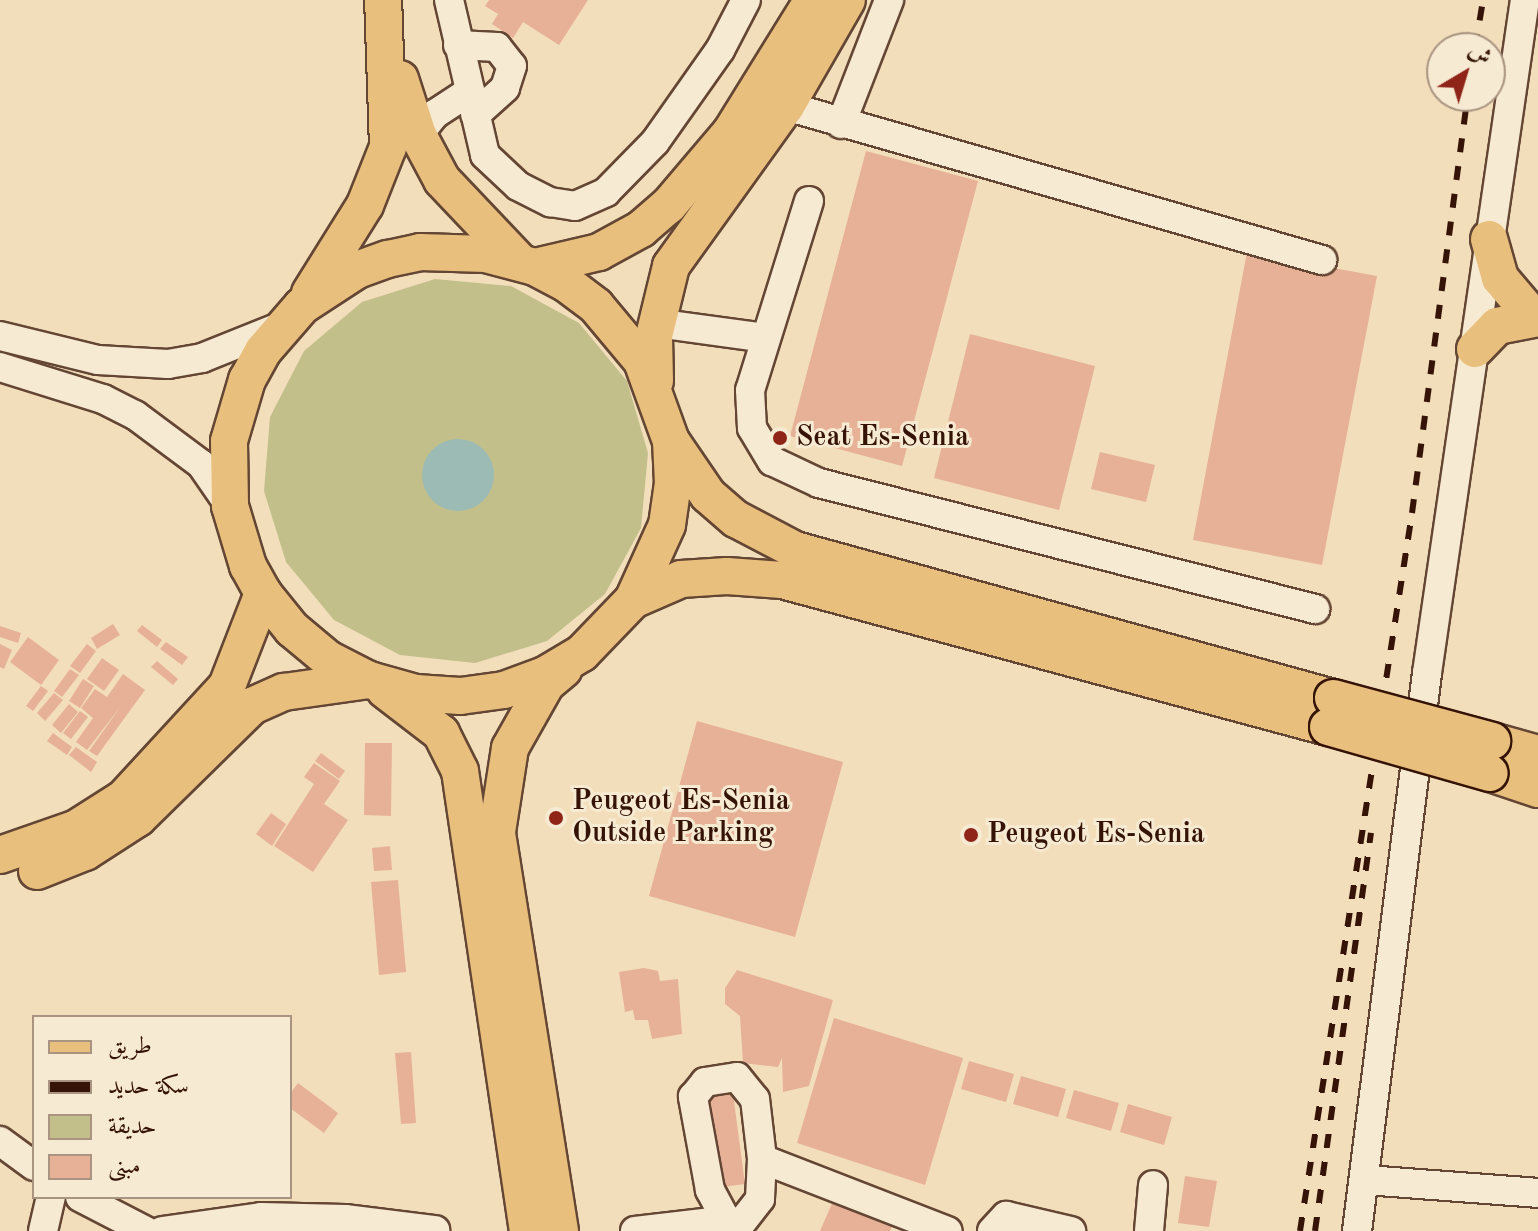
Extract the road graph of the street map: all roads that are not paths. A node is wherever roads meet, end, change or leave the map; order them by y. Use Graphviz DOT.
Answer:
graph roads {
  1 [pos="383,0"];
  2 [pos="449,0"];
  3 [pos="746,0"];
  4 [pos="813,0"];
  5 [pos="847,0"];
  6 [pos="889,0"];
  7 [pos="1525,0"];
  8 [pos="388,43"];
  9 [pos="458,45"];
  10 [pos="473,103"];
  11 [pos="786,106"];
  12 [pos="841,124"];
  13 [pos="418,135"];
  14 [pos="809,201"];
  15 [pos="1489,239"];
  16 [pos="1322,260"];
  17 [pos="527,264"];
  18 [pos="292,316"];
  19 [pos="1535,317"];
  20 [pos="656,323"];
  21 [pos="0,336"];
  22 [pos="765,338"];
  23 [pos="1475,349"];
  24 [pos="0,367"];
  25 [pos="658,394"];
  26 [pos="671,441"];
  27 [pos="230,506"];
  28 [pos="263,593"];
  29 [pos="633,600"];
  30 [pos="1315,609"];
  31 [pos="582,653"];
  32 [pos="371,681"];
  33 [pos="1330,713"];
  34 [pos="1521,766"];
  35 [pos="0,855"];
  36 [pos="0,880"];
  37 [pos="0,1141"];
  38 [pos="762,1159"];
  39 [pos="32,1165"];
  40 [pos="1367,1172"];
  41 [pos="1538,1174"];
  42 [pos="1153,1185"];
  43 [pos="1538,1193"];
  44 [pos="51,1199"];
  45 [pos="84,1199"];
  46 [pos="732,1227"];
  47 [pos="435,1230"];
  48 [pos="43,1231"];
  49 [pos="146,1231"];
  50 [pos="162,1231"];
  51 [pos="528,1231"];
  52 [pos="560,1231"];
  53 [pos="635,1231"];
  54 [pos="948,1231"];
  55 [pos="992,1231"];
  56 [pos="1071,1231"];
  57 [pos="1149,1231"];
  58 [pos="1357,1231"];
  1 -- 8 [label="main road"];
  2 -- 9 [label="street"];
  3 -- 10 [label="street"];
  4 -- 17 [label="main road"];
  5 -- 11 [label="main road"];
  6 -- 12 [label="street"];
  7 -- 15 [label="street"];
  8 -- 13 [label="main road"];
  8 -- 18 [label="main road"];
  9 -- 10 [label="street"];
  9 -- 10 [label="street"];
  10 -- 13 [label="street"];
  11 -- 12 [label="street"];
  11 -- 20 [label="main road"];
  12 -- 16 [label="street"];
  13 -- 17 [label="main road"];
  14 -- 22 [label="street"];
  15 -- 19 [label="main road"];
  15 -- 23 [label="street"];
  17 -- 18 [label="main road"];
  17 -- 25 [label="main road"];
  18 -- 21 [label="street"];
  18 -- 27 [label="main road"];
  19 -- 23 [label="main road"];
  20 -- 22 [label="street"];
  20 -- 25 [label="main road"];
  22 -- 30 [label="street"];
  23 -- 40 [label="street"];
  24 -- 27 [label="street"];
  25 -- 26 [label="main road"];
  26 -- 29 [label="main road"];
  26 -- 33 [label="main road"];
  27 -- 28 [label="main road"];
  28 -- 32 [label="main road"];
  28 -- 35 [label="main road"];
  29 -- 31 [label="main road"];
  29 -- 33 [label="main road"];
  31 -- 32 [label="main road"];
  31 -- 52 [label="main road"];
  32 -- 36 [label="main road"];
  32 -- 51 [label="main road"];
  33 -- 34 [label="main road, bridge"];
  37 -- 39 [label="street"];
  38 -- 46 [label="street"];
  38 -- 46 [label="street"];
  38 -- 54 [label="street"];
  40 -- 41 [label="street"];
  40 -- 43 [label="street"];
  40 -- 58 [label="street"];
  42 -- 57 [label="street"];
  44 -- 48 [label="street"];
  45 -- 49 [label="street"];
  46 -- 53 [label="street"];
  47 -- 50 [label="street"];
  55 -- 56 [label="street"];
}
